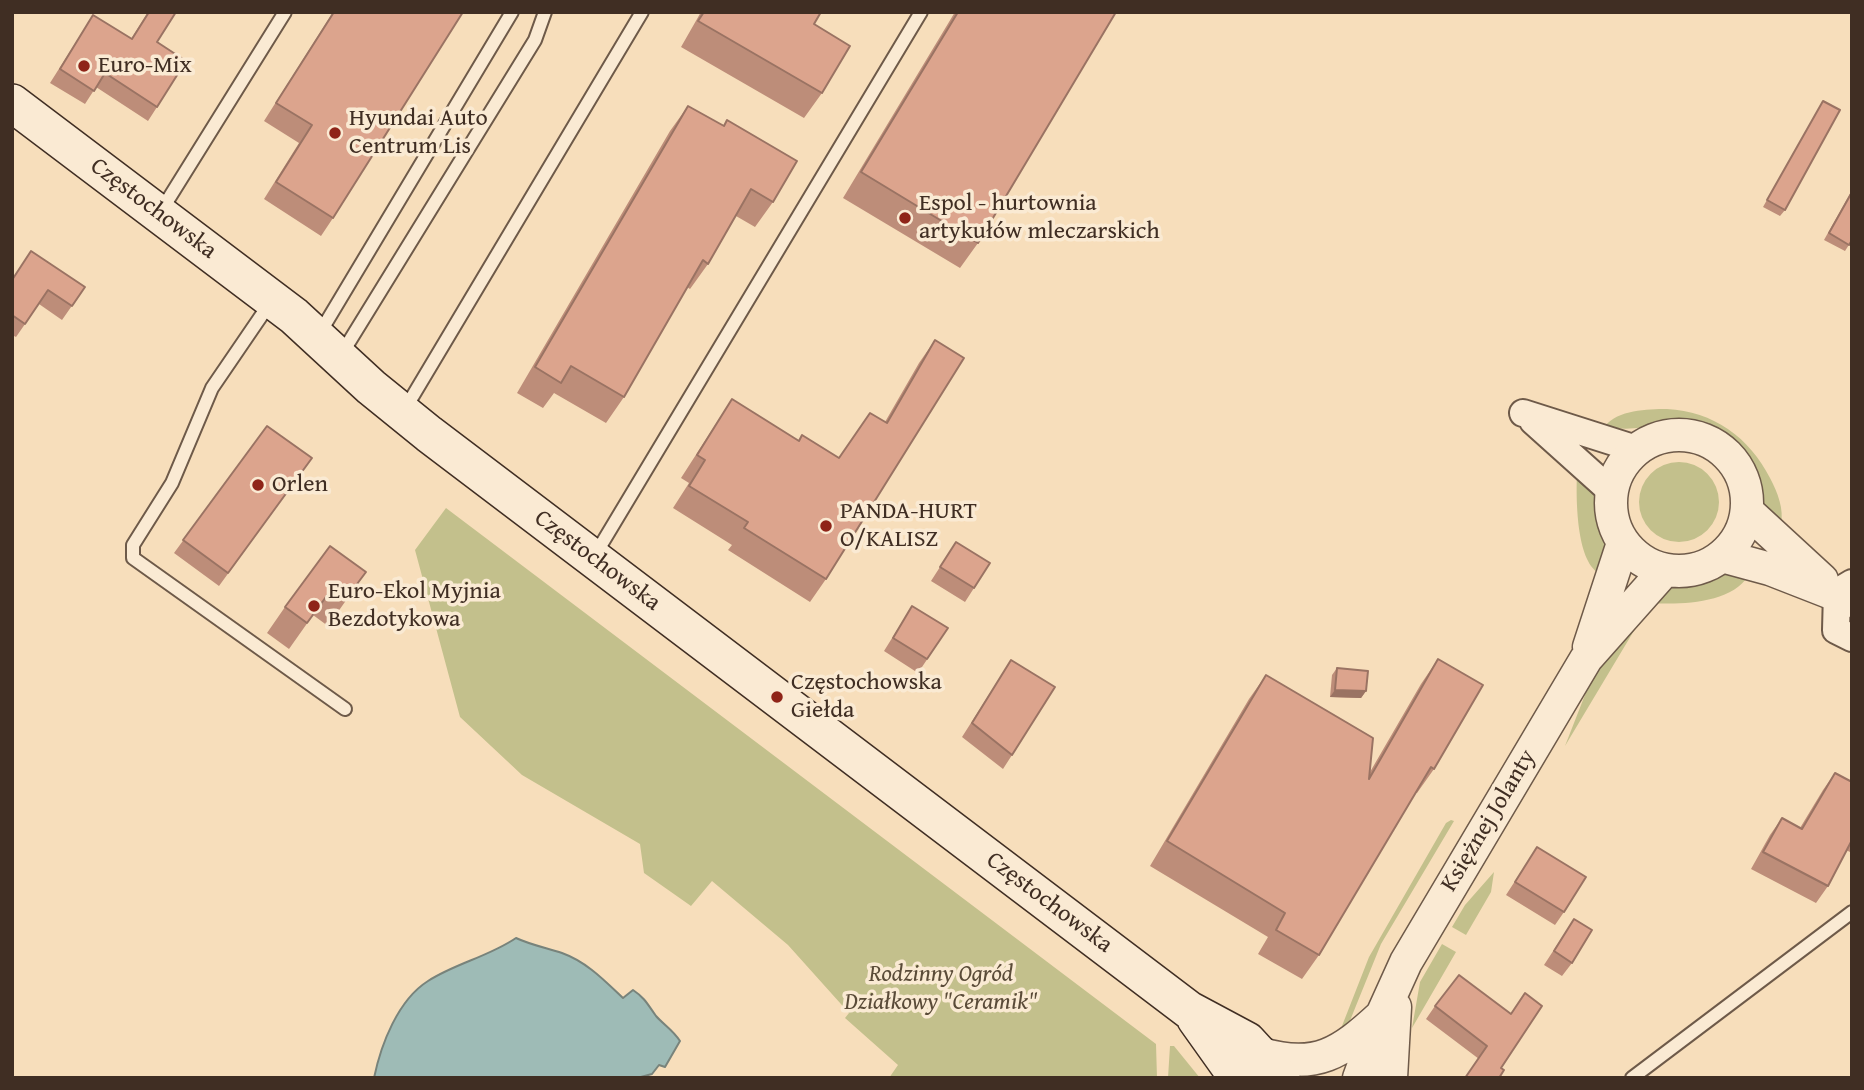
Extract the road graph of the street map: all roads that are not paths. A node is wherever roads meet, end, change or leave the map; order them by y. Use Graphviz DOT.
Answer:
graph roads {
  1 [pos="285,12"];
  2 [pos="512,12"];
  3 [pos="545,12"];
  4 [pos="642,12"];
  5 [pos="920,12"];
  6 [pos="12,103"];
  7 [pos="160,215"];
  8 [pos="272,300"];
  9 [pos="328,348"];
  10 [pos="403,413"];
  11 [pos="1636,449"];
  12 [pos="1611,491"];
  13 [pos="1746,512"];
  14 [pos="1623,543"];
  15 [pos="1722,556"];
  16 [pos="593,558"];
  17 [pos="1665,570"];
  18 [pos="1847,592"];
  19 [pos="1852,638"];
  20 [pos="1586,659"];
  21 [pos="345,709"];
  22 [pos="1852,912"];
  23 [pos="1395,984"];
  24 [pos="1382,1015"];
  25 [pos="1261,1070"];
  26 [pos="1359,1078"];
  27 [pos="1391,1078"];
  28 [pos="1632,1078"];
  1 -- 7 [label="lane"];
  2 -- 9 [label="lane"];
  3 -- 9 [label="lane"];
  4 -- 10 [label="lane"];
  5 -- 16 [label="lane"];
  6 -- 7 [label="main road, Częstochowska"];
  7 -- 8 [label="main road, Częstochowska"];
  8 -- 9 [label="main road, Częstochowska"];
  8 -- 21 [label="lane"];
  9 -- 10 [label="main road, Częstochowska"];
  10 -- 16 [label="main road, Częstochowska"];
  11 -- 12 [label="street"];
  11 -- 12 [label="street"];
  11 -- 13 [label="street"];
  12 -- 14 [label="street"];
  13 -- 15 [label="street"];
  13 -- 18 [label="street"];
  14 -- 17 [label="street"];
  14 -- 20 [label="street, Księżnej Jolanty"];
  15 -- 17 [label="street"];
  15 -- 18 [label="street"];
  16 -- 25 [label="main road, Częstochowska"];
  17 -- 20 [label="street, Księżnej Jolanty"];
  18 -- 19 [label="street"];
  20 -- 23 [label="street, Księżnej Jolanty"];
  22 -- 28 [label="lane"];
  23 -- 24 [label="street, Księżnej Jolanty"];
  23 -- 27 [label="street, Księżnej Jolanty"];
  24 -- 25 [label="street"];
  24 -- 26 [label="street, Księżnej Jolanty"];
}
